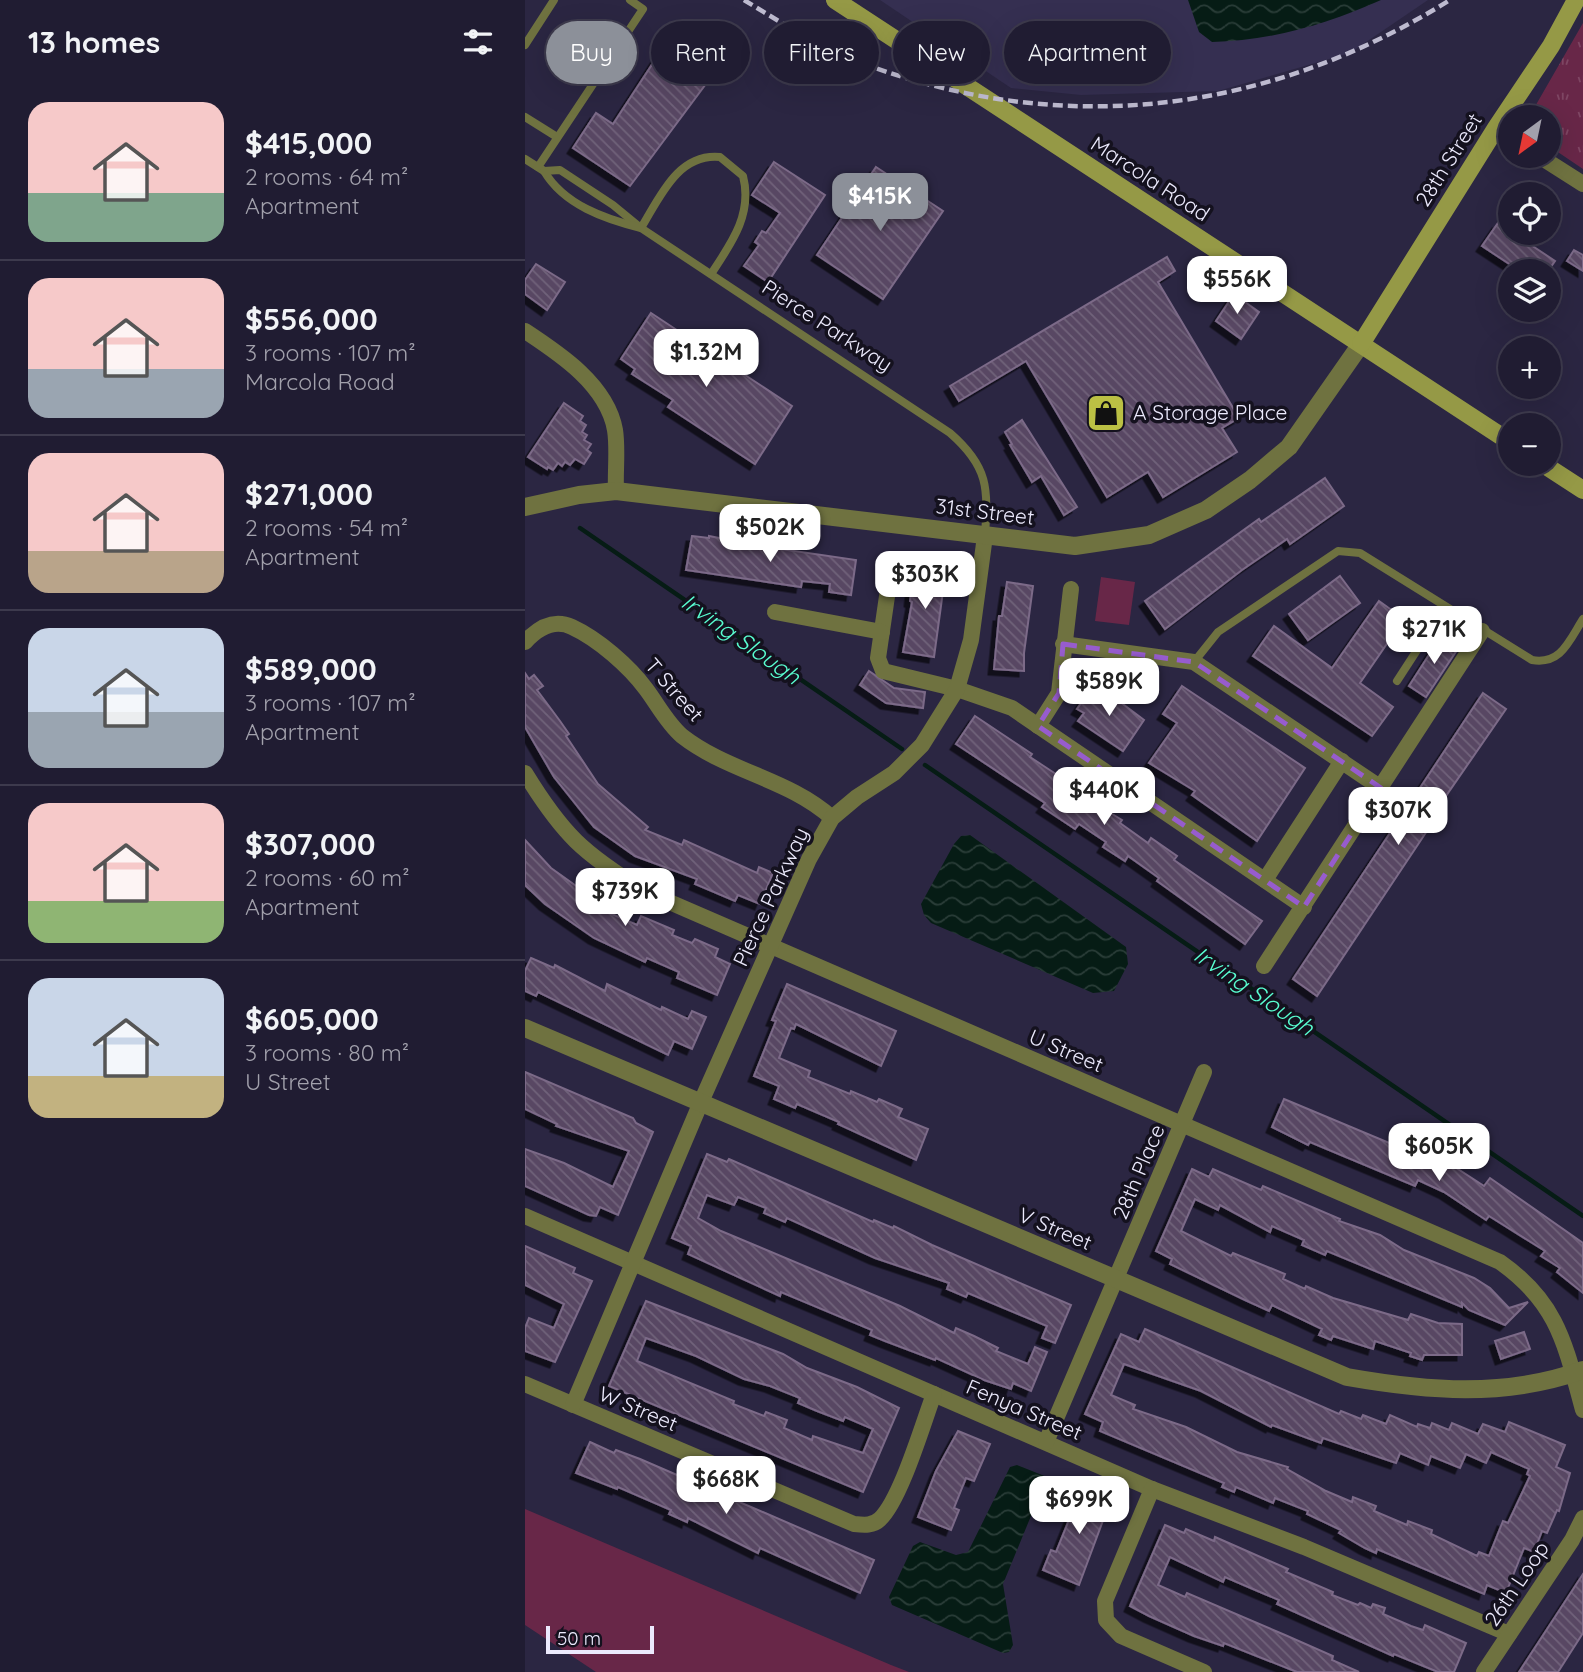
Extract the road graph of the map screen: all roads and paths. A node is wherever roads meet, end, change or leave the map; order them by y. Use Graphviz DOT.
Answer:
graph roads {
  1 [pos="554,0"];
  2 [pos="630,0"];
  3 [pos="835,0"];
  4 [pos="1576,0"];
  5 [pos="525,45"];
  6 [pos="1518,105"];
  7 [pos="525,117"];
  8 [pos="557,137"];
  9 [pos="1498,139"];
  10 [pos="525,159"];
  11 [pos="1558,168"];
  12 [pos="541,169"];
  13 [pos="1583,184"];
  14 [pos="641,228"];
  15 [pos="711,274"];
  16 [pos="530,334"];
  17 [pos="1361,344"];
  18 [pos="1498,434"];
  19 [pos="1561,476"];
  20 [pos="1583,490"];
  21 [pos="616,491"];
  22 [pos="525,507"];
  23 [pos="985,536"];
  24 [pos="892,562"];
  25 [pos="1070,589"];
  26 [pos="1445,607"];
  27 [pos="775,612"];
  28 [pos="1583,619"];
  29 [pos="1482,631"];
  30 [pos="882,632"];
  31 [pos="525,642"];
  32 [pos="1063,644"];
  33 [pos="1194,662"];
  34 [pos="1397,681"];
  35 [pos="957,689"];
  36 [pos="1038,726"];
  37 [pos="1342,761"];
  38 [pos="525,773"];
  39 [pos="1381,788"];
  40 [pos="832,818"];
  41 [pos="1265,880"];
  42 [pos="1304,907"];
  43 [pos="770,946"];
  44 [pos="1264,966"];
  45 [pos="525,1028"];
  46 [pos="1204,1072"];
  47 [pos="701,1102"];
  48 [pos="1182,1124"];
  49 [pos="525,1216"];
  50 [pos="633,1263"];
  51 [pos="1117,1280"];
  52 [pos="1578,1372"];
  53 [pos="525,1384"];
  54 [pos="934,1394"];
  55 [pos="573,1405"];
  56 [pos="1583,1410"];
  57 [pos="1046,1442"];
  58 [pos="1153,1489"];
  59 [pos="1583,1518"];
  60 [pos="1509,1634"];
  61 [pos="1205,1672"];
  62 [pos="1484,1672"];
  1 -- 5 [label="lane"];
  2 -- 8 [label="lane"];
  3 -- 17 [label="main road, Marcola Road"];
  4 -- 6 [label="main road, 28th Street"];
  7 -- 8 [label="lane"];
  8 -- 12 [label="lane"];
  9 -- 17 [label="main road, 28th Street"];
  10 -- 12 [label="lane, Pierce Parkway"];
  11 -- 13 [label="street"];
  12 -- 14 [label="lane, Pierce Parkway"];
  12 -- 14 [label="lane, Pierce Parkway"];
  14 -- 15 [label="lane, Pierce Parkway"];
  14 -- 15 [label="lane"];
  15 -- 23 [label="lane, Pierce Parkway"];
  16 -- 21 [label="street"];
  17 -- 18 [label="main road, Marcola Road"];
  17 -- 23 [label="street, 31st Street"];
  19 -- 20 [label="main road"];
  21 -- 22 [label="street, 31st Street"];
  21 -- 23 [label="street, 31st Street"];
  23 -- 35 [label="street, Pierce Parkway"];
  24 -- 30 [label="street"];
  25 -- 32 [label="street"];
  26 -- 29 [label="lane"];
  26 -- 33 [label="lane"];
  26 -- 34 [label="lane"];
  27 -- 30 [label="street"];
  28 -- 29 [label="lane"];
  29 -- 39 [label="street"];
  30 -- 35 [label="street"];
  31 -- 40 [label="street, T Street"];
  32 -- 33 [label="street"];
  32 -- 36 [label="street"];
  33 -- 37 [label="street"];
  35 -- 36 [label="street"];
  35 -- 40 [label="street, Pierce Parkway"];
  36 -- 41 [label="street"];
  37 -- 39 [label="street"];
  37 -- 41 [label="street"];
  38 -- 43 [label="street, U Street"];
  39 -- 42 [label="street"];
  40 -- 43 [label="street, Pierce Parkway"];
  41 -- 42 [label="street"];
  42 -- 44 [label="street"];
  43 -- 47 [label="street, Pierce Parkway"];
  43 -- 48 [label="street, U Street"];
  45 -- 47 [label="street, V Street"];
  46 -- 48 [label="street, 28th Place"];
  47 -- 50 [label="street, Pierce Parkway"];
  47 -- 51 [label="street, V Street"];
  48 -- 51 [label="street, 28th Place"];
  48 -- 52 [label="street, U Street"];
  49 -- 50 [label="street, Fenya Street"];
  50 -- 54 [label="street, Fenya Street"];
  50 -- 55 [label="street, Pierce Parkway"];
  51 -- 52 [label="street, V Street"];
  51 -- 57 [label="street, 28th Place"];
  52 -- 56 [label="street"];
  53 -- 55 [label="street, W Street"];
  54 -- 55 [label="street, W Street"];
  54 -- 57 [label="street, Fenya Street"];
  57 -- 58 [label="street, Fenya Street"];
  58 -- 60 [label="street, Fenya Street"];
  58 -- 61 [label="street"];
  59 -- 60 [label="street, 26th Loop"];
  60 -- 62 [label="street, 26th Loop"];
}
